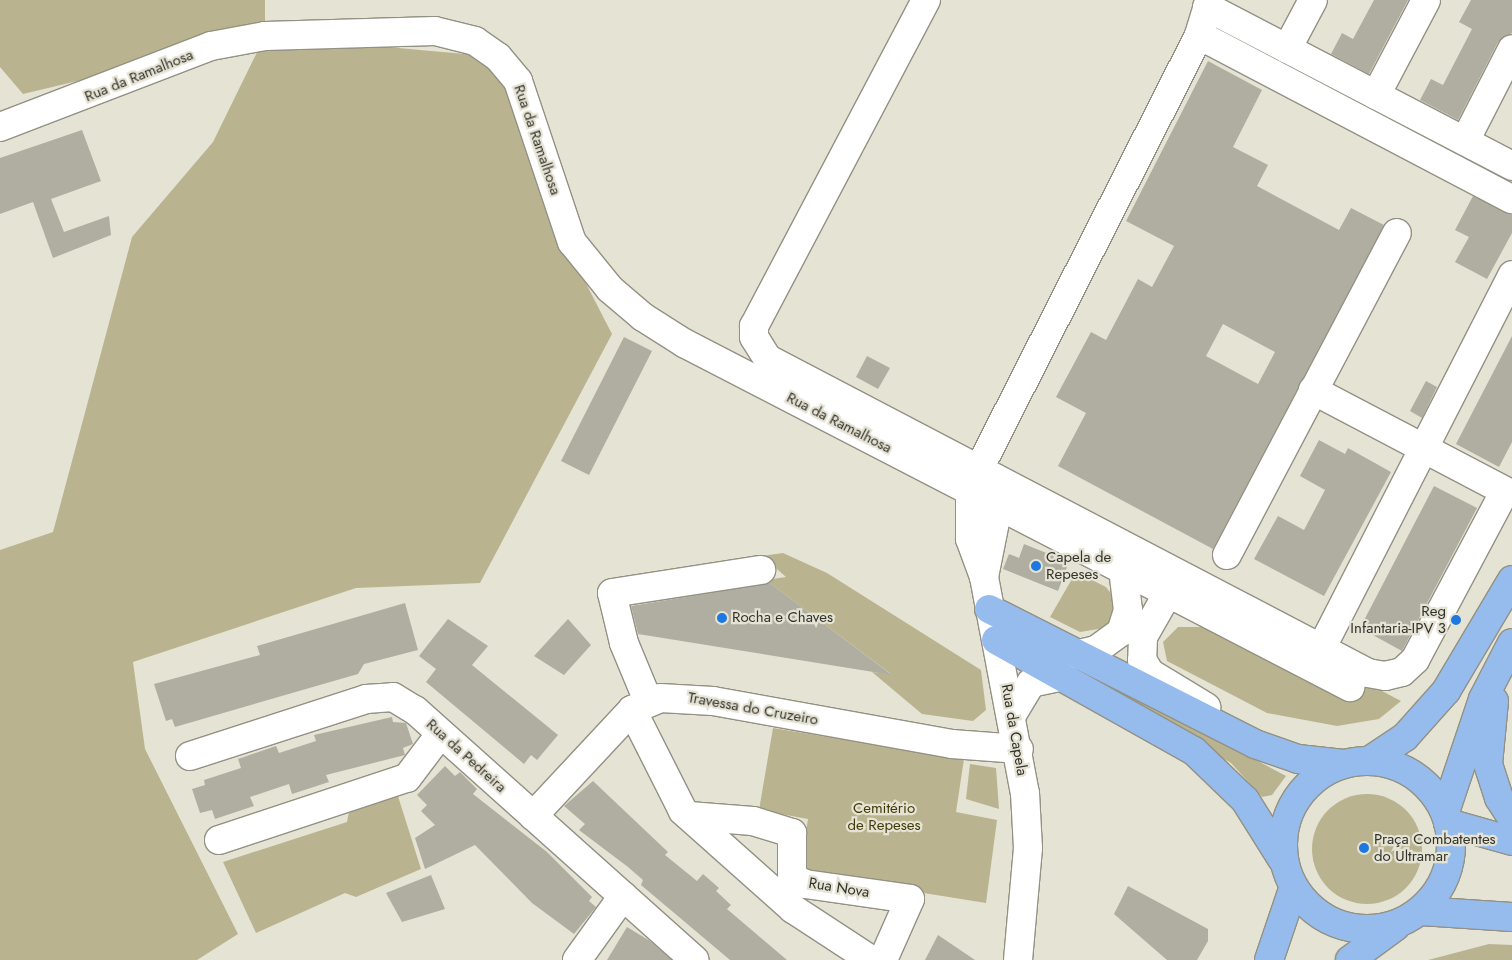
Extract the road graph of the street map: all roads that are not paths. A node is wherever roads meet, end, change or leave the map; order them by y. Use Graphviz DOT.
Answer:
graph roads {
  1 [pos="926,0"];
  2 [pos="1313,0"];
  3 [pos="1426,0"];
  4 [pos="1208,3"];
  5 [pos="1199,35"];
  6 [pos="1287,49"];
  7 [pos="1512,49"];
  8 [pos="1376,95"];
  9 [pos="0,127"];
  10 [pos="1465,141"];
  11 [pos="1512,166"];
  12 [pos="1512,199"];
  13 [pos="1397,233"];
  14 [pos="1512,274"];
  15 [pos="1313,390"];
  16 [pos="1423,449"];
  17 [pos="980,488"];
  18 [pos="1227,555"];
  19 [pos="1123,569"];
  20 [pos="761,570"];
  21 [pos="1512,580"];
  22 [pos="1168,592"];
  23 [pos="993,627"];
  24 [pos="1512,643"];
  25 [pos="1321,649"];
  26 [pos="1079,654"];
  27 [pos="1063,676"];
  28 [pos="1493,679"];
  29 [pos="1133,682"];
  30 [pos="1350,687"];
  31 [pos="640,706"];
  32 [pos="1013,713"];
  33 [pos="1225,729"];
  34 [pos="441,733"];
  35 [pos="1019,749"];
  36 [pos="190,756"];
  37 [pos="1356,762"];
  38 [pos="533,816"];
  39 [pos="689,816"];
  40 [pos="1447,817"];
  41 [pos="1512,818"];
  42 [pos="219,840"];
  43 [pos="1512,841"];
  44 [pos="1283,861"];
  45 [pos="1293,889"];
  46 [pos="623,896"];
  47 [pos="1421,911"];
  48 [pos="1512,917"];
  49 [pos="1397,925"];
  50 [pos="687,957"];
  51 [pos="577,960"];
  52 [pos="871,960"];
  53 [pos="883,960"];
  54 [pos="1018,960"];
  55 [pos="1269,960"];
  56 [pos="1350,960"];
  1 -- 17 [label="street"];
  2 -- 6 [label="street"];
  3 -- 8 [label="street"];
  4 -- 5 [label="street"];
  4 -- 6 [label="street"];
  5 -- 12 [label="street"];
  5 -- 17 [label="street"];
  6 -- 8 [label="street"];
  7 -- 10 [label="street"];
  8 -- 10 [label="street"];
  9 -- 17 [label="street, Rua da Ramalhosa"];
  10 -- 11 [label="street"];
  13 -- 15 [label="street"];
  14 -- 16 [label="street"];
  15 -- 16 [label="street"];
  15 -- 18 [label="street"];
  16 -- 25 [label="street"];
  16 -- 25 [label="street"];
  17 -- 19 [label="street"];
  17 -- 23 [label="street, Rua da Capela"];
  17 -- 25 [label="street"];
  19 -- 22 [label="street"];
  19 -- 26 [label="street"];
  20 -- 31 [label="street, Rua Nova"];
  21 -- 37 [label="main road"];
  22 -- 30 [label="street"];
  22 -- 33 [label="street"];
  23 -- 26 [label="main road"];
  23 -- 27 [label="main road"];
  23 -- 29 [label="street"];
  23 -- 32 [label="street, Rua da Capela"];
  24 -- 28 [label="main road"];
  26 -- 29 [label="main road"];
  27 -- 32 [label="street"];
  27 -- 44 [label="main road"];
  28 -- 40 [label="main road"];
  28 -- 41 [label="main road"];
  29 -- 33 [label="main road"];
  31 -- 35 [label="street, Travessa do Cruzeiro"];
  31 -- 38 [label="street"];
  31 -- 39 [label="street, Rua Nova"];
  32 -- 35 [label="street, Rua da Capela"];
  33 -- 37 [label="main road"];
  34 -- 36 [label="street, Rua da Pedreira"];
  34 -- 38 [label="street, Rua da Pedreira"];
  34 -- 42 [label="street"];
  35 -- 54 [label="street, Rua da Capela"];
  37 -- 40 [label="main road"];
  37 -- 44 [label="main road"];
  38 -- 46 [label="street, Rua da Pedreira"];
  39 -- 52 [label="street, Rua Nova"];
  39 -- 53 [label="street, Rua Nova"];
  40 -- 43 [label="main road"];
  40 -- 47 [label="main road"];
  44 -- 45 [label="main road"];
  45 -- 49 [label="main road"];
  45 -- 55 [label="main road"];
  46 -- 50 [label="street, Rua da Pedreira"];
  46 -- 51 [label="street"];
  47 -- 48 [label="main road"];
  47 -- 49 [label="main road"];
  49 -- 56 [label="main road"];
}
